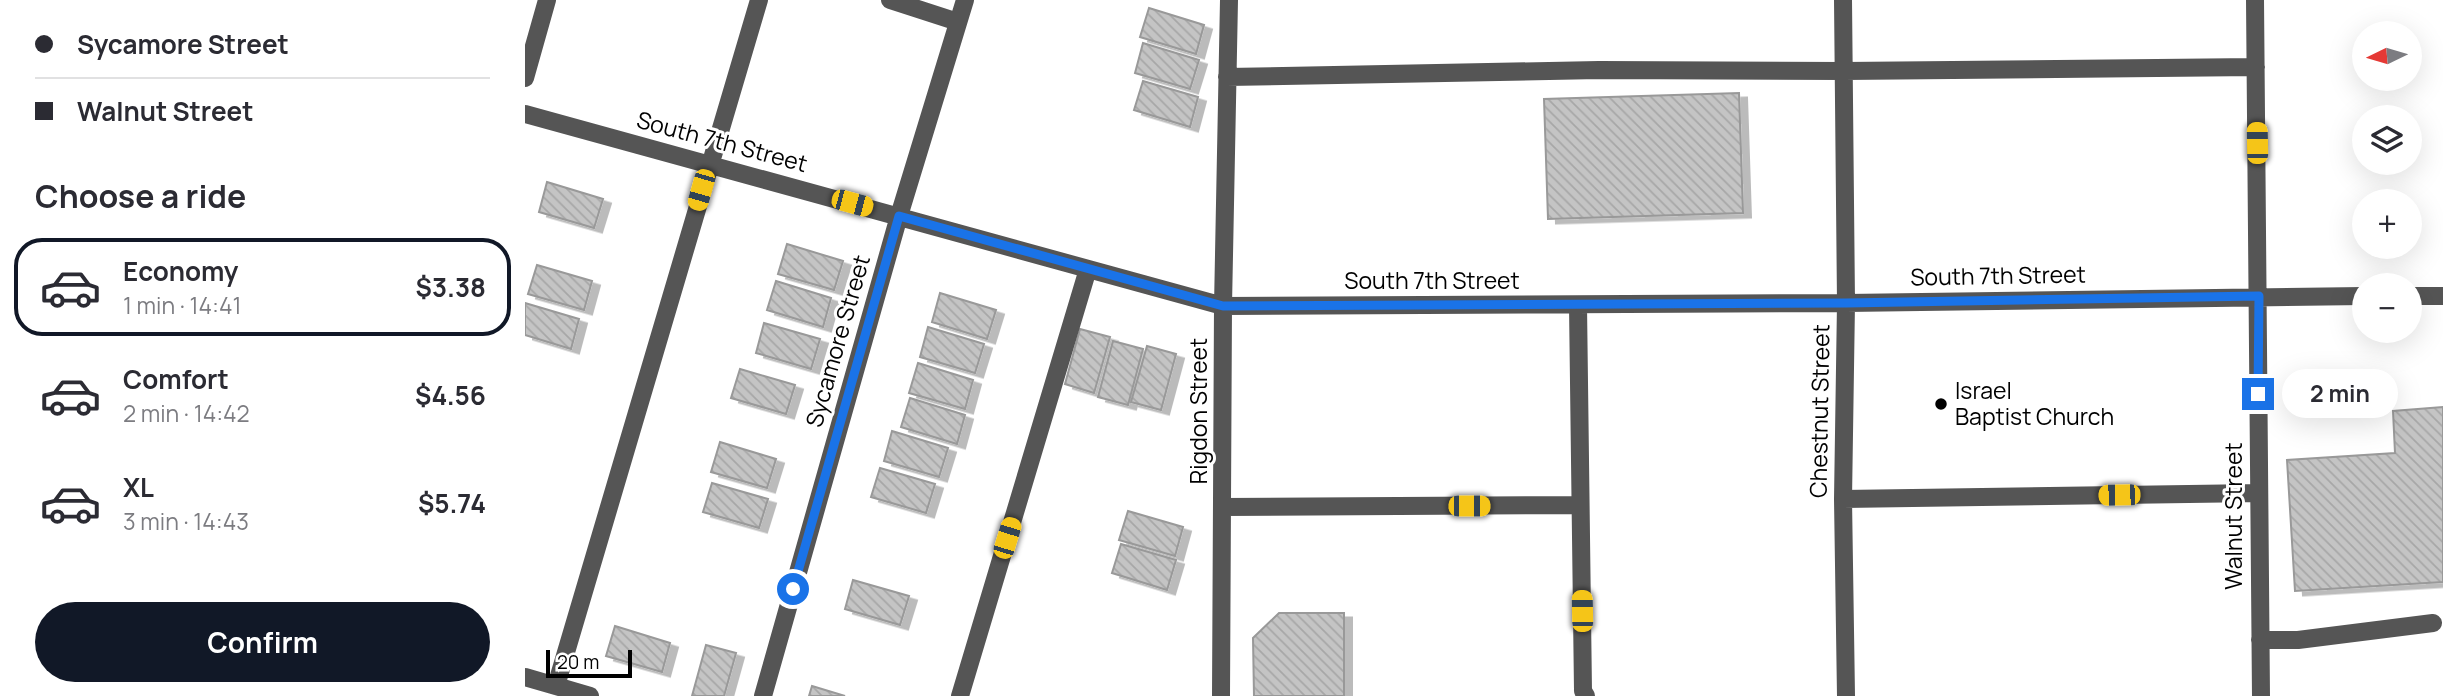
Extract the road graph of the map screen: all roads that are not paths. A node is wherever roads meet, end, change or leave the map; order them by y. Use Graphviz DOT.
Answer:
graph roads {
  1 [pos="547,0"];
  2 [pos="759,0"];
  3 [pos="890,0"];
  4 [pos="965,0"];
  5 [pos="1229,0"];
  6 [pos="1843,0"];
  7 [pos="2255,0"];
  8 [pos="958,22"];
  9 [pos="2256,67"];
  10 [pos="1844,71"];
  11 [pos="1227,77"];
  12 [pos="525,78"];
  13 [pos="525,114"];
  14 [pos="709,164"];
  15 [pos="899,216"];
  16 [pos="1088,269"];
  17 [pos="2259,296"];
  18 [pos="2352,296"];
  19 [pos="2422,296"];
  20 [pos="2443,296"];
  21 [pos="1846,303"];
  22 [pos="1578,305"];
  23 [pos="1223,306"];
  24 [pos="2258,493"];
  25 [pos="1843,499"];
  26 [pos="1580,505"];
  27 [pos="1223,507"];
  28 [pos="2434,624"];
  29 [pos="2260,640"];
  30 [pos="525,677"];
  31 [pos="556,686"];
  32 [pos="590,696"];
  33 [pos="763,696"];
  34 [pos="960,696"];
  35 [pos="1221,696"];
  36 [pos="1587,696"];
  37 [pos="1846,696"];
  38 [pos="2261,696"];
  1 -- 12 [label="street"];
  2 -- 14 [label="street"];
  3 -- 8 [label="street"];
  4 -- 8 [label="street, Sycamore Street"];
  5 -- 11 [label="street, Rigdon Street"];
  6 -- 10 [label="street, Chestnut Street"];
  7 -- 9 [label="street, Walnut Street"];
  8 -- 15 [label="street, Sycamore Street"];
  9 -- 10 [label="street"];
  9 -- 17 [label="street, Walnut Street"];
  10 -- 11 [label="street"];
  10 -- 21 [label="street, Chestnut Street"];
  11 -- 23 [label="street, Rigdon Street"];
  13 -- 14 [label="street, South 7th Street"];
  14 -- 15 [label="street, South 7th Street"];
  14 -- 31 [label="street"];
  15 -- 16 [label="street, South 7th Street"];
  15 -- 33 [label="street, Sycamore Street"];
  16 -- 23 [label="street, South 7th Street"];
  16 -- 34 [label="street"];
  17 -- 18 [label="street, South 7th Street"];
  17 -- 21 [label="street, South 7th Street"];
  17 -- 24 [label="street, Walnut Street"];
  19 -- 20 [label="street"];
  21 -- 22 [label="street, South 7th Street"];
  21 -- 25 [label="street, Chestnut Street"];
  22 -- 23 [label="street, South 7th Street"];
  22 -- 26 [label="street"];
  23 -- 27 [label="street, Rigdon Street"];
  24 -- 25 [label="street"];
  24 -- 29 [label="street, Walnut Street"];
  25 -- 37 [label="street, Chestnut Street"];
  26 -- 27 [label="street"];
  26 -- 36 [label="street"];
  27 -- 35 [label="street, Rigdon Street"];
  28 -- 29 [label="street"];
  29 -- 38 [label="street, Walnut Street"];
  30 -- 31 [label="street"];
  31 -- 32 [label="street"];
}
